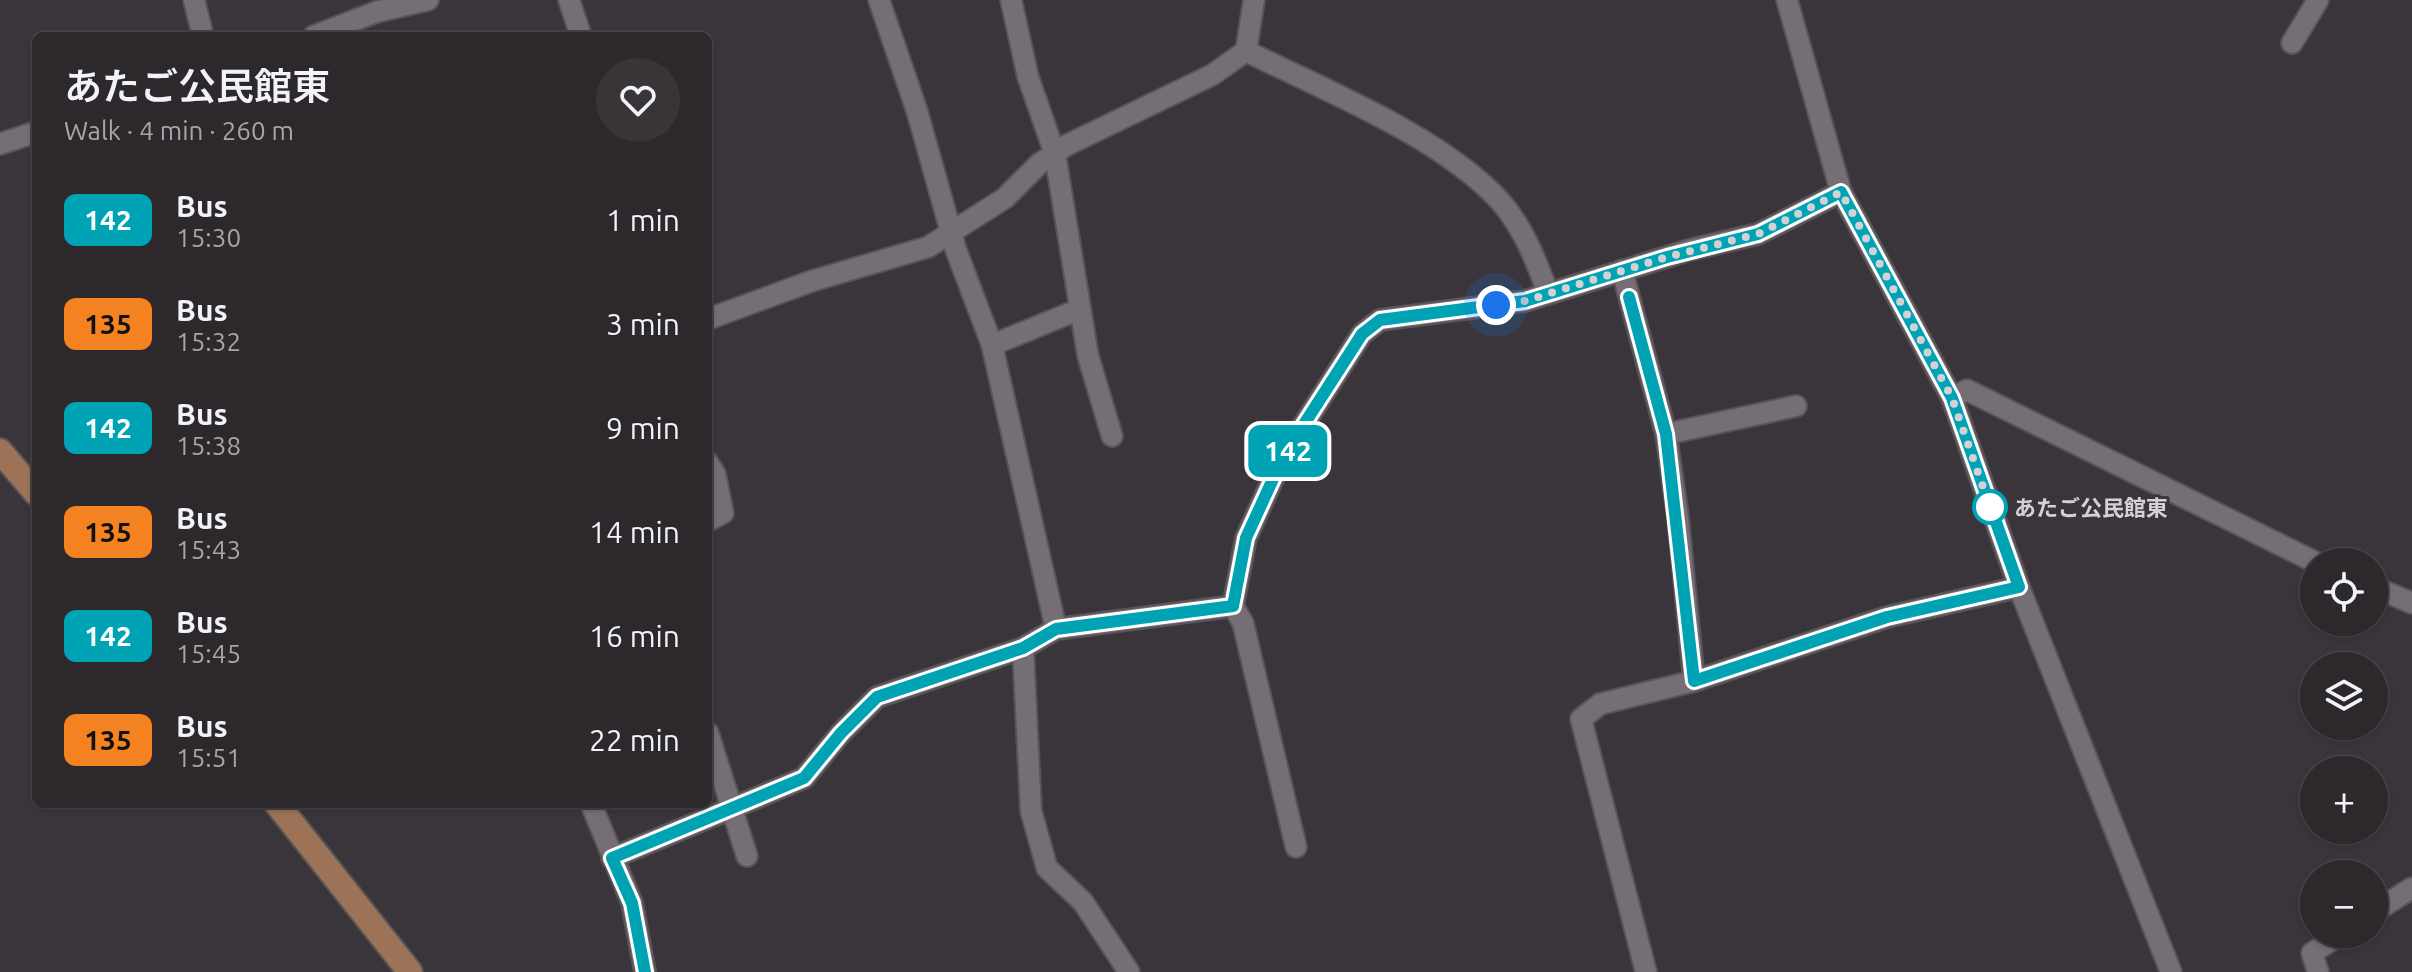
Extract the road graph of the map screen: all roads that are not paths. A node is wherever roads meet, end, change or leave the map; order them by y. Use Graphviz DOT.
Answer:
graph roads {
  1 [pos="194,0"];
  2 [pos="428,0"];
  3 [pos="569,0"];
  4 [pos="879,0"];
  5 [pos="1011,0"];
  6 [pos="1254,0"];
  7 [pos="1787,0"];
  8 [pos="2318,0"];
  9 [pos="202,32"];
  10 [pos="324,32"];
  11 [pos="580,32"];
  12 [pos="2292,43"];
  13 [pos="1246,51"];
  14 [pos="32,133"];
  15 [pos="0,144"];
  16 [pos="1055,154"];
  17 [pos="1841,192"];
  18 [pos="952,230"];
  19 [pos="1622,270"];
  20 [pos="1548,293"];
  21 [pos="1080,309"];
  22 [pos="712,318"];
  23 [pos="992,345"];
  24 [pos="1952,398"];
  25 [pos="1796,406"];
  26 [pos="1666,434"];
  27 [pos="1112,436"];
  28 [pos="0,451"];
  29 [pos="712,469"];
  30 [pos="32,488"];
  31 [pos="712,519"];
  32 [pos="2300,555"];
  33 [pos="2019,587"];
  34 [pos="2388,593"];
  35 [pos="2412,603"];
  36 [pos="1233,606"];
  37 [pos="1056,629"];
  38 [pos="1023,648"];
  39 [pos="1694,681"];
  40 [pos="712,744"];
  41 [pos="734,805"];
  42 [pos="284,808"];
  43 [pos="593,808"];
  44 [pos="1296,847"];
  45 [pos="747,856"];
  46 [pos="612,858"];
  47 [pos="2412,888"];
  48 [pos="2388,903"];
  49 [pos="2320,948"];
  50 [pos="410,972"];
  51 [pos="645,972"];
  52 [pos="1129,972"];
  53 [pos="1646,972"];
  54 [pos="2171,972"];
  55 [pos="2318,972"];
  1 -- 9 [label="street"];
  2 -- 10 [label="street"];
  3 -- 11 [label="street"];
  4 -- 18 [label="street"];
  5 -- 16 [label="street"];
  6 -- 13 [label="street"];
  7 -- 17 [label="street"];
  8 -- 12 [label="street"];
  13 -- 16 [label="street"];
  13 -- 20 [label="street"];
  14 -- 15 [label="street"];
  16 -- 18 [label="street"];
  16 -- 21 [label="street"];
  17 -- 19 [label="street"];
  17 -- 24 [label="street"];
  18 -- 22 [label="street"];
  18 -- 23 [label="street"];
  19 -- 20 [label="street"];
  19 -- 26 [label="street"];
  20 -- 36 [label="street"];
  21 -- 23 [label="street"];
  21 -- 27 [label="street"];
  23 -- 37 [label="street"];
  24 -- 32 [label="street"];
  24 -- 33 [label="street"];
  25 -- 26 [label="street"];
  26 -- 39 [label="street"];
  28 -- 30 [label="main road"];
  29 -- 31 [label="street"];
  33 -- 39 [label="street"];
  33 -- 54 [label="street"];
  34 -- 35 [label="street"];
  36 -- 37 [label="street"];
  36 -- 44 [label="street"];
  37 -- 38 [label="street"];
  38 -- 41 [label="street"];
  38 -- 52 [label="street"];
  39 -- 53 [label="street"];
  40 -- 41 [label="street"];
  41 -- 45 [label="street"];
  41 -- 46 [label="street"];
  42 -- 50 [label="main road"];
  43 -- 46 [label="street"];
  46 -- 51 [label="street"];
  47 -- 48 [label="street"];
  49 -- 55 [label="street"];
}
